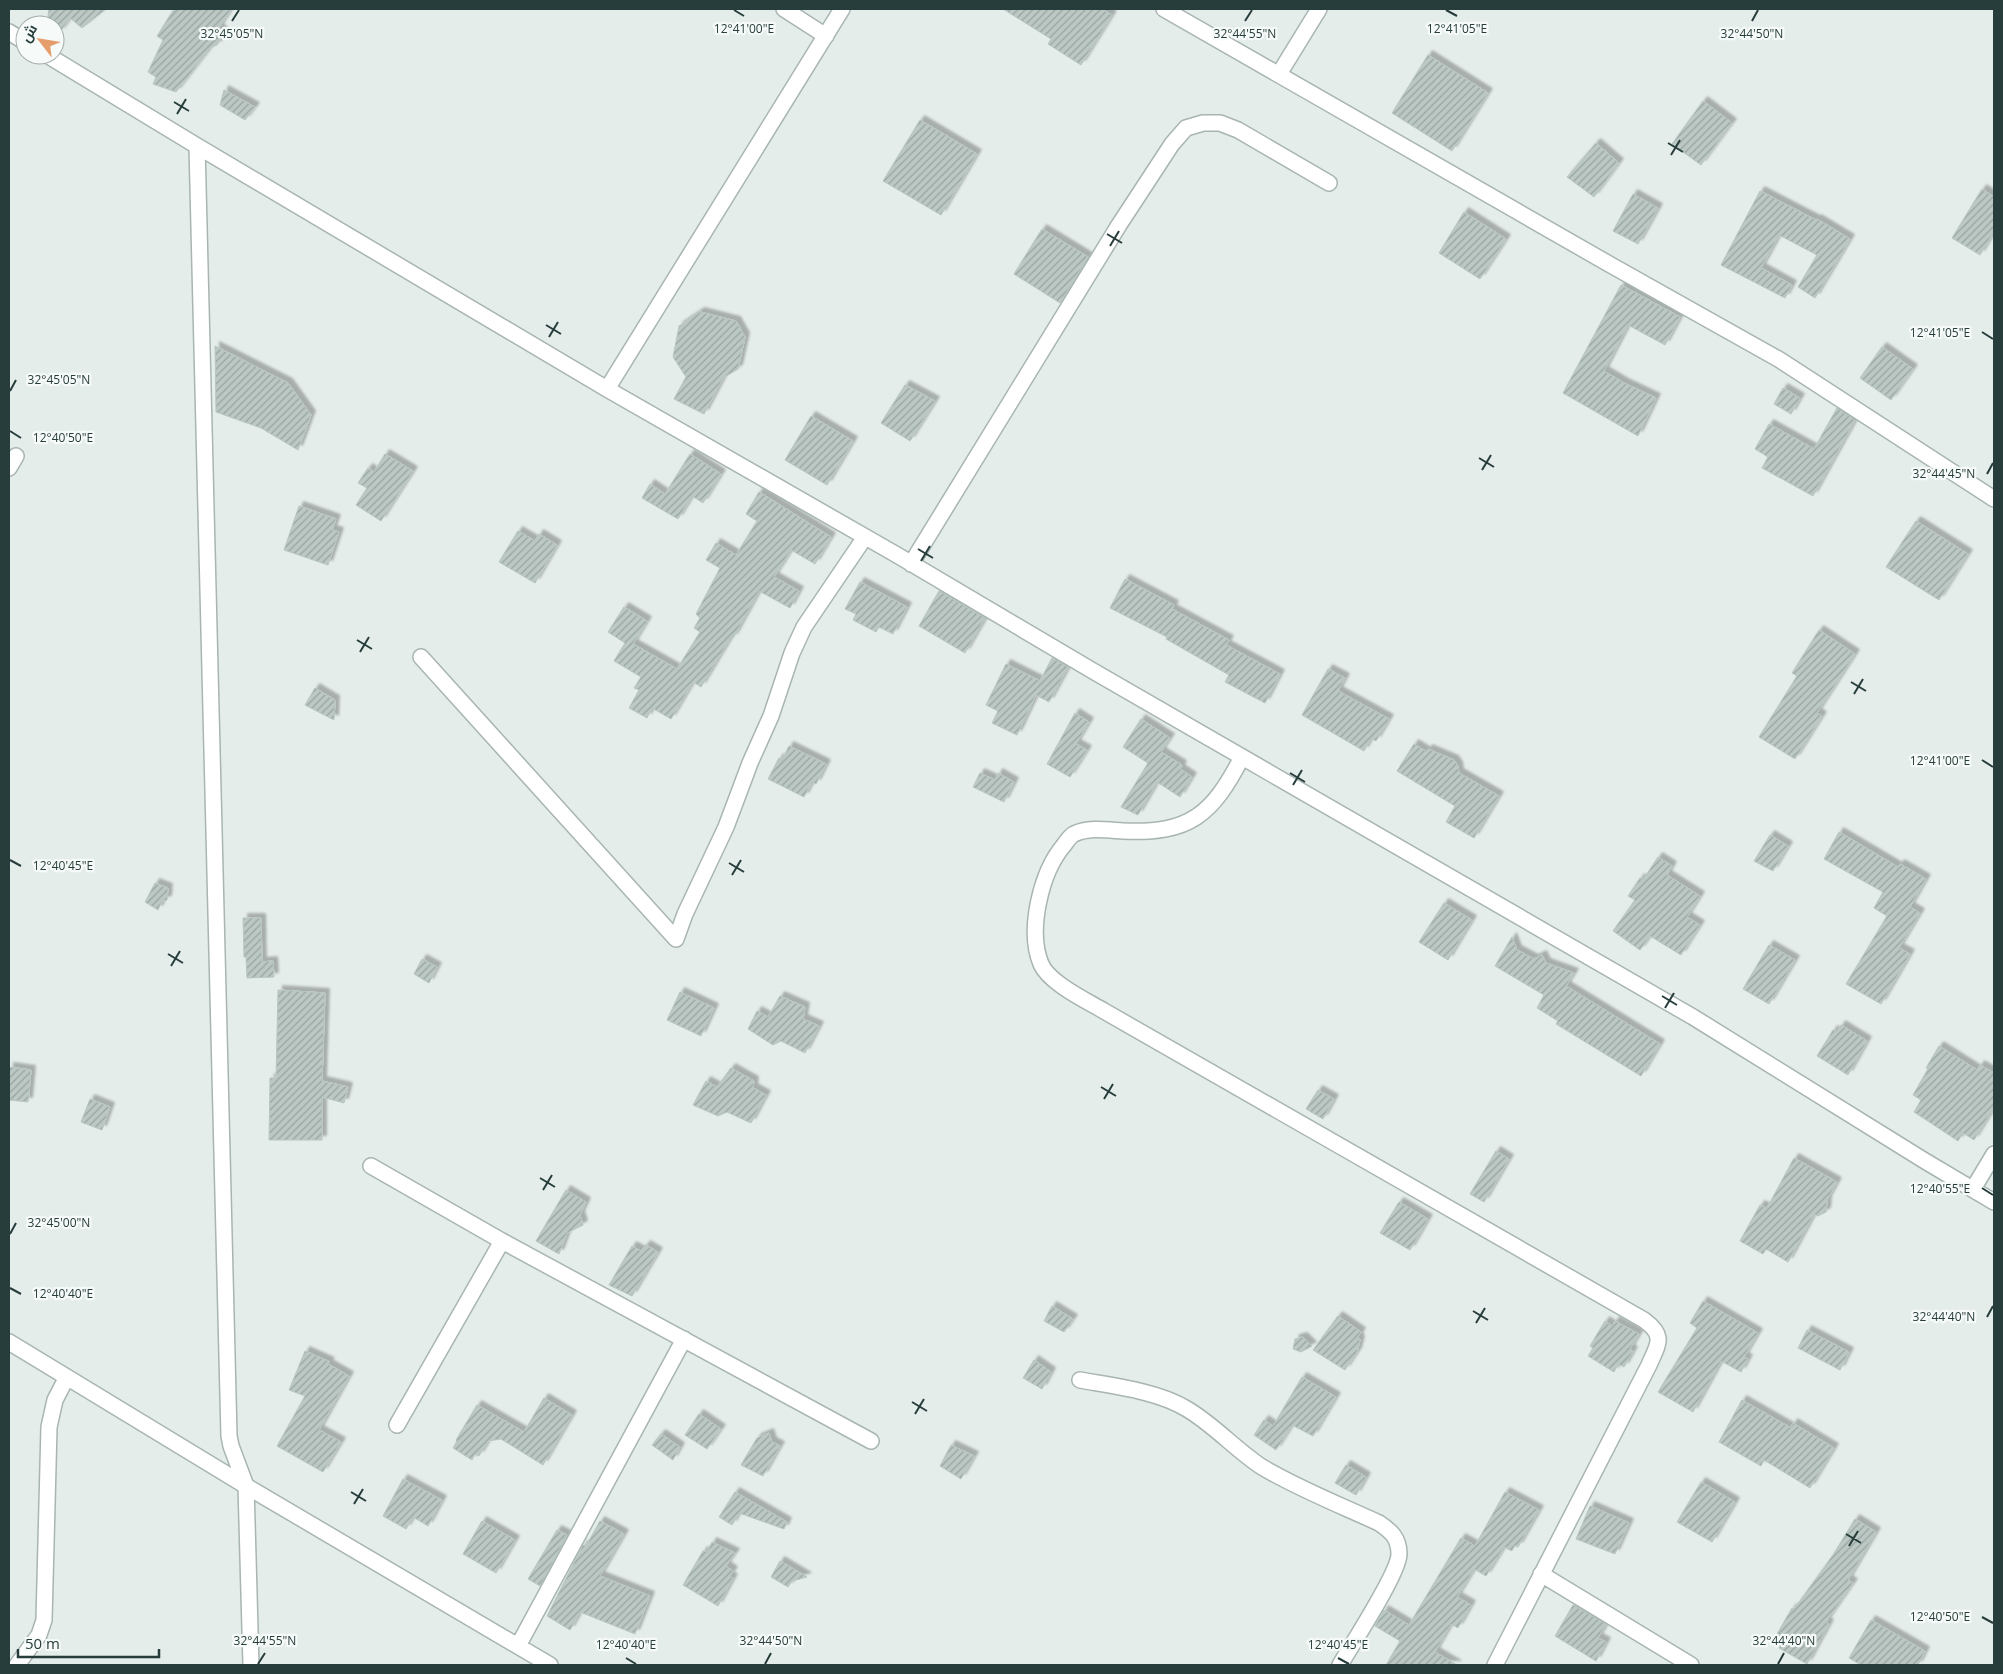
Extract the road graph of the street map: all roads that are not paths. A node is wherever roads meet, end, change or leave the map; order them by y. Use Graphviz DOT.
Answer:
graph roads {
  1 [pos="784,9"];
  2 [pos="842,9"];
  3 [pos="1164,9"];
  4 [pos="1318,9"];
  5 [pos="826,36"];
  6 [pos="62,65"];
  7 [pos="1279,74"];
  8 [pos="196,146"];
  9 [pos="1328,183"];
  10 [pos="607,389"];
  11 [pos="1992,492"];
  12 [pos="865,537"];
  13 [pos="911,564"];
  14 [pos="421,657"];
  15 [pos="1242,757"];
  16 [pos="1994,1154"];
  17 [pos="371,1166"];
  18 [pos="1973,1189"];
  19 [pos="1994,1202"];
  20 [pos="502,1241"];
  21 [pos="684,1339"];
  22 [pos="9,1342"];
  23 [pos="67,1377"];
  24 [pos="1080,1380"];
  25 [pos="398,1425"];
  26 [pos="871,1441"];
  27 [pos="246,1486"];
  28 [pos="1541,1574"];
  29 [pos="518,1646"];
  30 [pos="17,1665"];
  31 [pos="251,1665"];
  32 [pos="550,1665"];
  33 [pos="1340,1665"];
  34 [pos="1494,1665"];
  35 [pos="1691,1665"];
  1 -- 5 [label="street"];
  2 -- 5 [label="street"];
  3 -- 7 [label="street"];
  4 -- 7 [label="street"];
  5 -- 10 [label="street"];
  6 -- 8 [label="street"];
  7 -- 11 [label="street"];
  8 -- 10 [label="street"];
  8 -- 27 [label="street"];
  9 -- 13 [label="street"];
  10 -- 12 [label="street"];
  12 -- 13 [label="street"];
  12 -- 14 [label="street"];
  13 -- 15 [label="street"];
  15 -- 18 [label="street"];
  15 -- 28 [label="street"];
  16 -- 18 [label="street"];
  17 -- 20 [label="street"];
  18 -- 19 [label="street"];
  20 -- 21 [label="street"];
  20 -- 25 [label="street"];
  21 -- 26 [label="street"];
  21 -- 29 [label="street"];
  22 -- 23 [label="street"];
  23 -- 27 [label="street"];
  23 -- 30 [label="street"];
  24 -- 33 [label="street"];
  27 -- 29 [label="street"];
  27 -- 31 [label="street"];
  28 -- 34 [label="street"];
  28 -- 35 [label="street"];
  29 -- 32 [label="street"];
}
